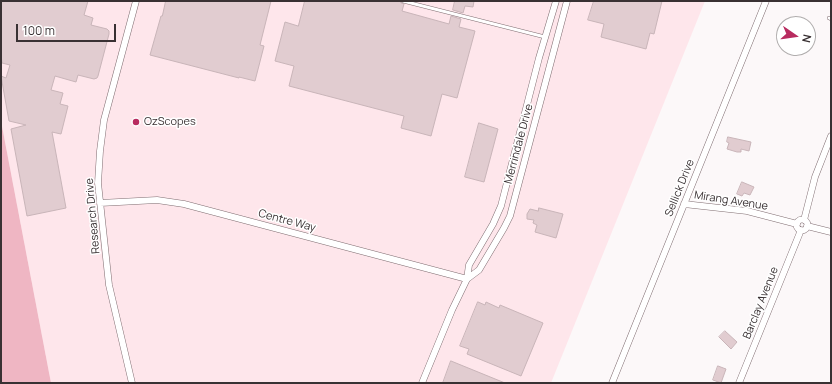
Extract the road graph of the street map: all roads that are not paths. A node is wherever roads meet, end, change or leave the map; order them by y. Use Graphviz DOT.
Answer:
graph roads {
  1 [pos="136,1"];
  2 [pos="404,1"];
  3 [pos="556,1"];
  4 [pos="567,1"];
  5 [pos="766,1"];
  6 [pos="545,37"];
  7 [pos="556,40"];
  8 [pos="526,108"];
  9 [pos="538,112"];
  10 [pos="831,136"];
  11 [pos="100,204"];
  12 [pos="684,204"];
  13 [pos="804,220"];
  14 [pos="797,224"];
  15 [pos="807,226"];
  16 [pos="801,230"];
  17 [pos="831,232"];
  18 [pos="467,279"];
  19 [pos="132,383"];
  20 [pos="422,383"];
  21 [pos="612,383"];
  22 [pos="739,383"];
  1 -- 11 [label="street, Research Drive"];
  2 -- 6 [label="lane"];
  3 -- 6 [label="street, Merrindale Drive"];
  4 -- 7 [label="street, Merrindale Drive"];
  5 -- 12 [label="street, Sellick Drive"];
  6 -- 7 [label="street"];
  6 -- 8 [label="street, Merrindale Drive"];
  7 -- 9 [label="street, Merrindale Drive"];
  8 -- 9 [label="street"];
  8 -- 18 [label="street, Merrindale Drive"];
  9 -- 18 [label="street, Merrindale Drive"];
  10 -- 13 [label="street"];
  11 -- 18 [label="street, Centre Way"];
  11 -- 19 [label="street, Research Drive"];
  12 -- 14 [label="street, Mirang Avenue"];
  12 -- 21 [label="street, Sellick Drive"];
  13 -- 14 [label="street"];
  13 -- 15 [label="street"];
  14 -- 16 [label="street"];
  15 -- 16 [label="street"];
  15 -- 17 [label="street"];
  16 -- 22 [label="street, Barclay Avenue"];
  18 -- 20 [label="street, Merrindale Drive"];
}
